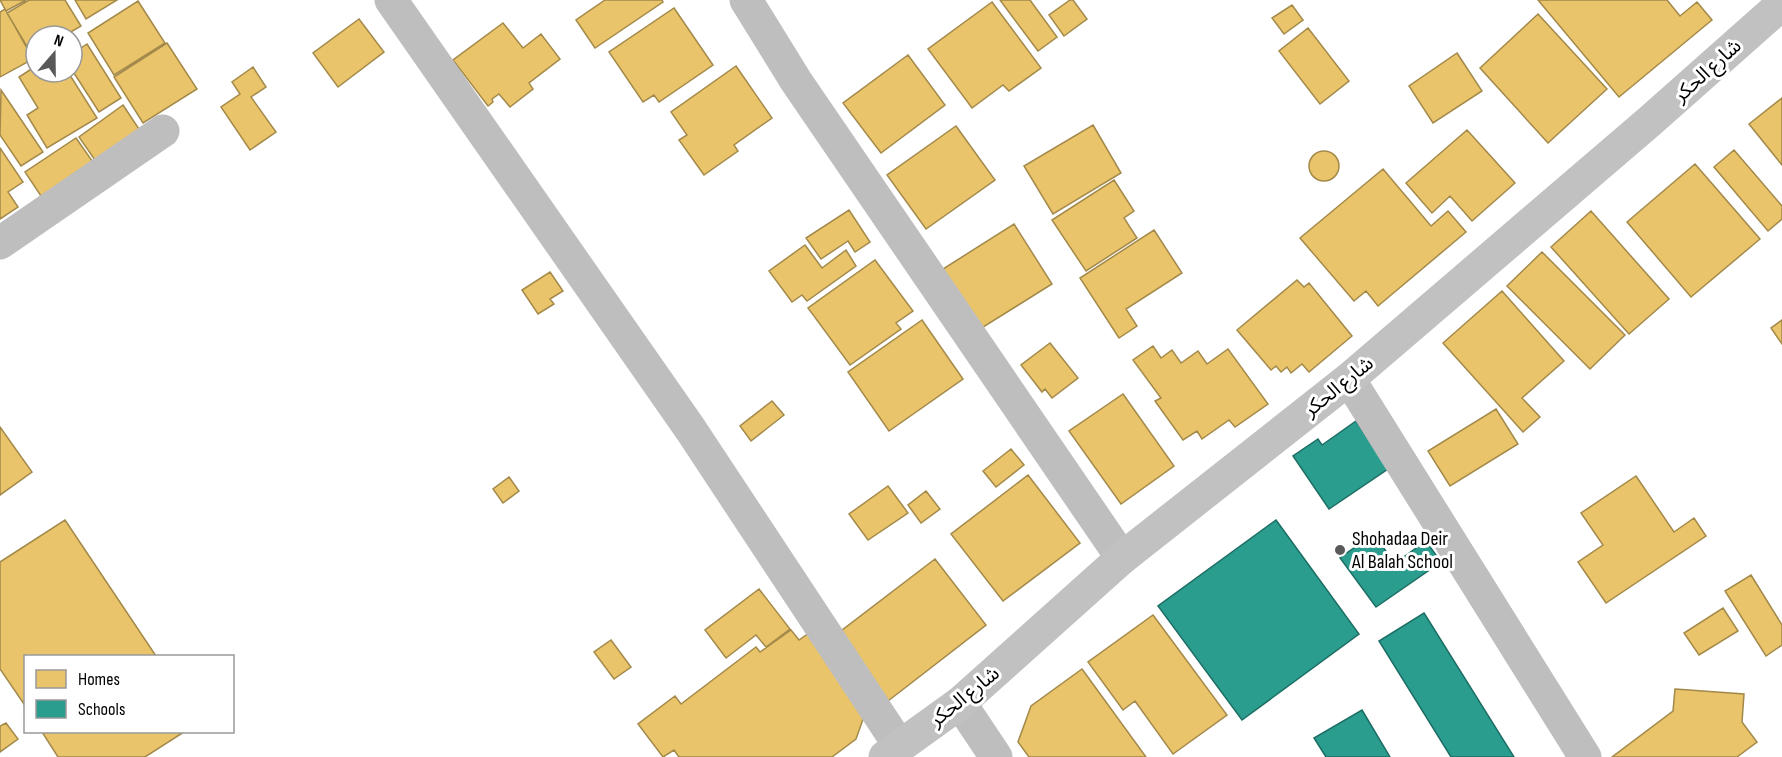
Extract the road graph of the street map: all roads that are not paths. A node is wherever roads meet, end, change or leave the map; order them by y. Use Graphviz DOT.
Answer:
graph roads {
  1 [pos="391,0"];
  2 [pos="746,0"];
  3 [pos="1782,4"];
  4 [pos="163,131"];
  5 [pos="0,243"];
  6 [pos="1349,379"];
  7 [pos="1122,558"];
  8 [pos="960,703"];
  9 [pos="892,751"];
  10 [pos="996,757"];
  11 [pos="1585,757"];
  1 -- 9 [label="street"];
  2 -- 7 [label="street"];
  3 -- 6 [label="street, شارع الحكر"];
  4 -- 5 [label="street"];
  6 -- 7 [label="street, شارع الحكر"];
  6 -- 11 [label="street"];
  7 -- 8 [label="street, شارع الحكر"];
  8 -- 9 [label="street, شارع الحكر"];
  8 -- 10 [label="street"];
}
